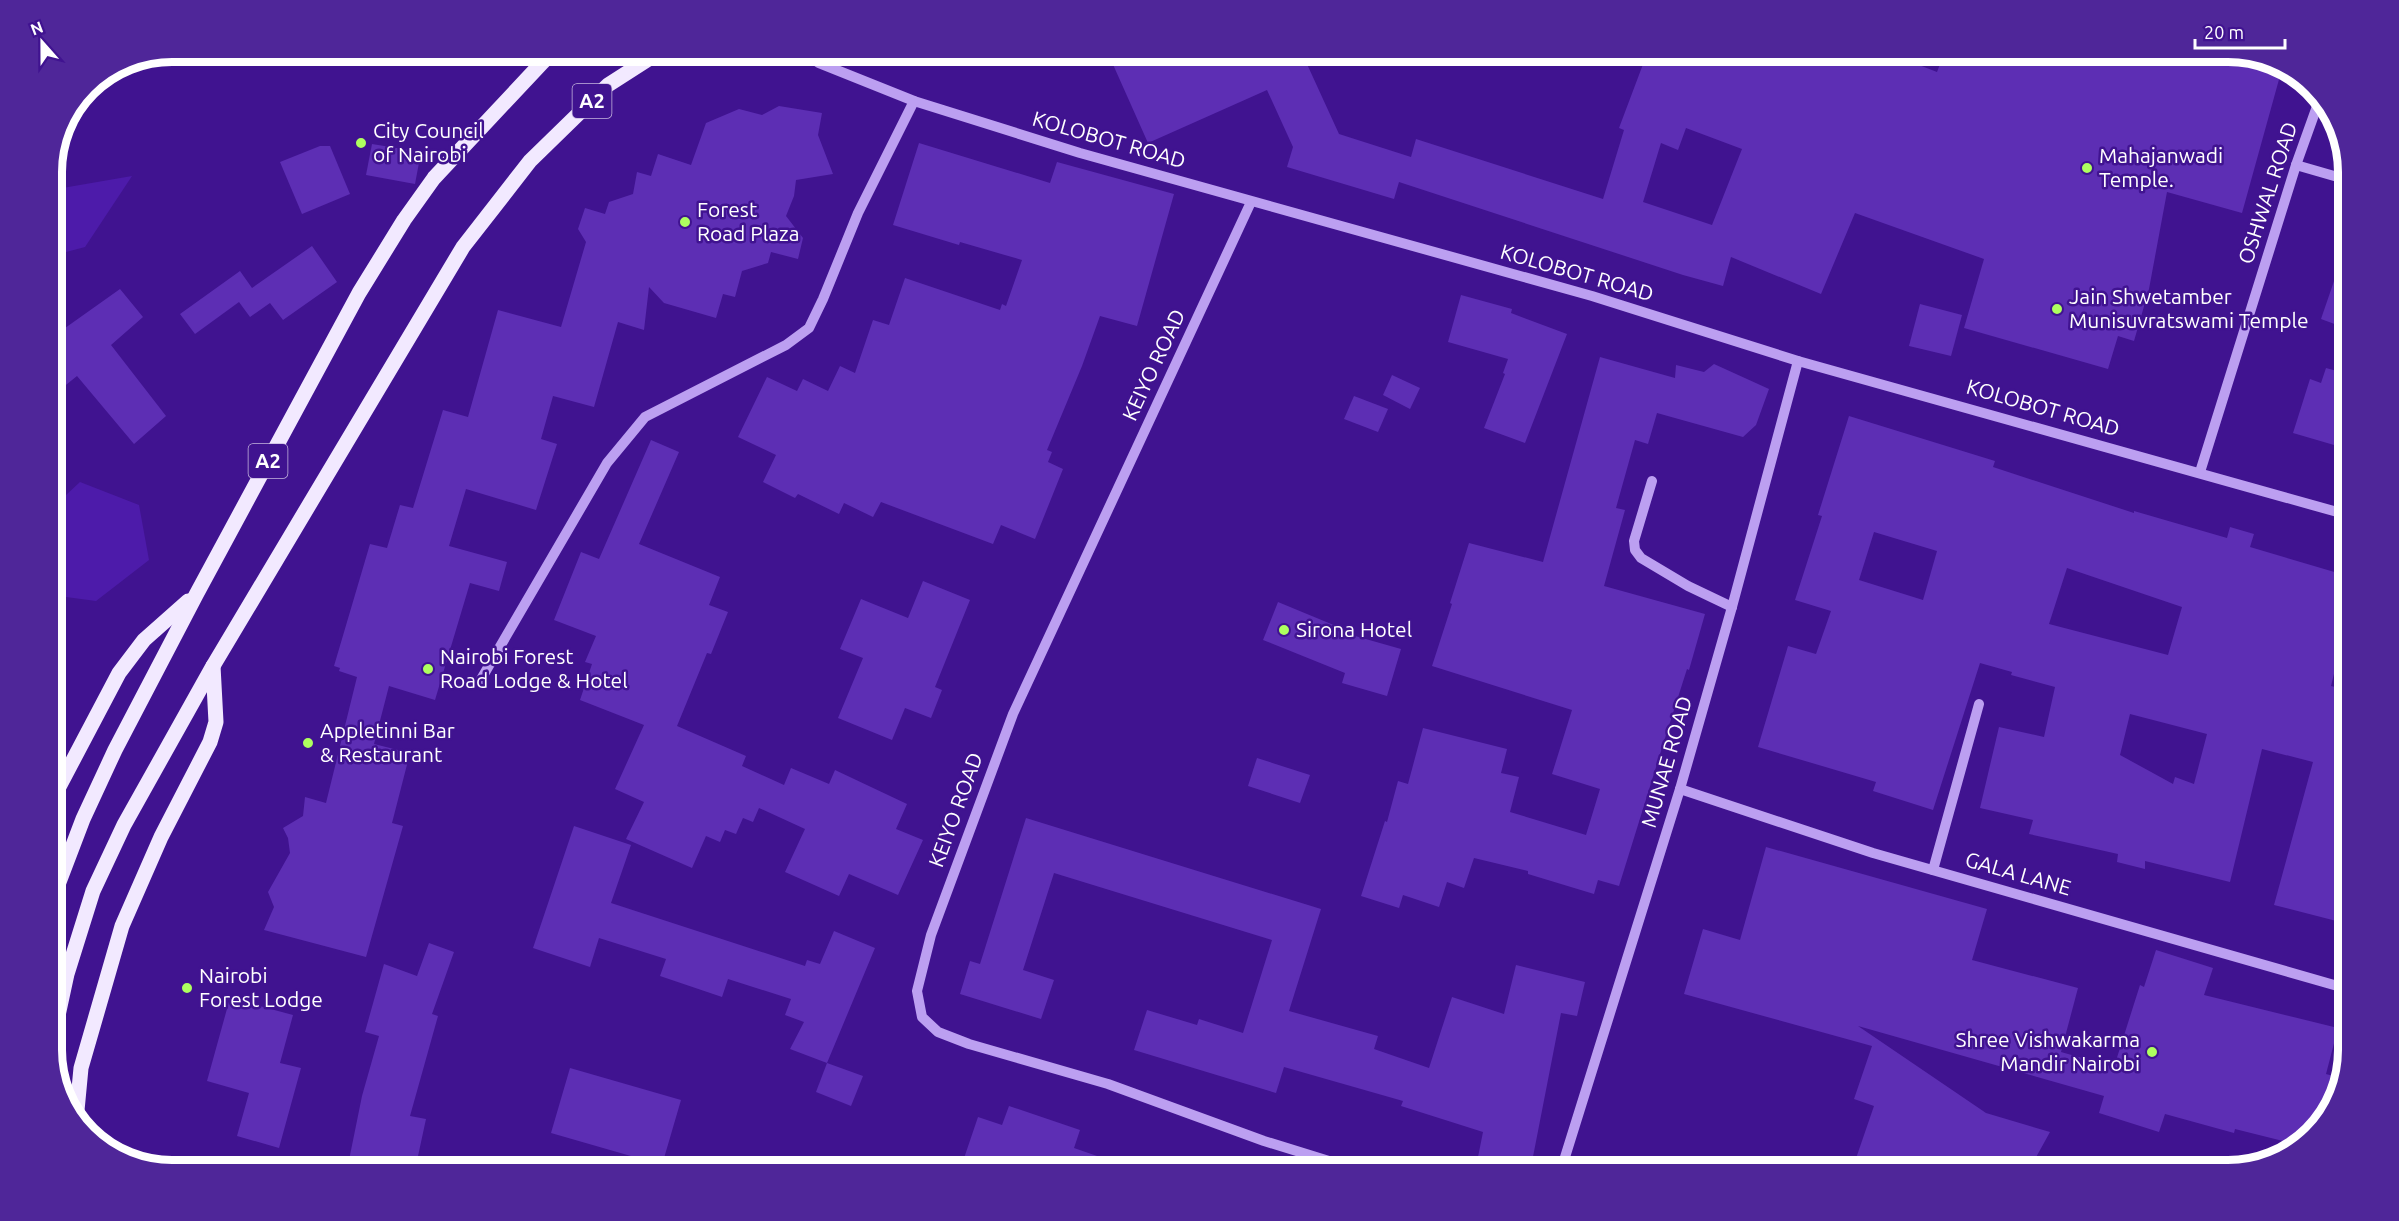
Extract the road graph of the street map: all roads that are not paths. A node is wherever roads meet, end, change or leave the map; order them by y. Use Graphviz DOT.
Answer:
graph roads {
  1 [pos="543,62"];
  2 [pos="644,62"];
  3 [pos="818,62"];
  4 [pos="914,101"];
  5 [pos="2317,107"];
  6 [pos="2296,165"];
  7 [pos="2337,177"];
  8 [pos="1251,202"];
  9 [pos="1798,361"];
  10 [pos="2200,472"];
  11 [pos="1653,481"];
  12 [pos="2337,512"];
  13 [pos="196,595"];
  14 [pos="1732,607"];
  15 [pos="213,666"];
  16 [pos="480,681"];
  17 [pos="1979,704"];
  18 [pos="62,781"];
  19 [pos="1680,789"];
  20 [pos="1933,870"];
  21 [pos="62,874"];
  22 [pos="2338,986"];
  23 [pos="62,997"];
  24 [pos="77,1106"];
  25 [pos="1326,1160"];
  26 [pos="1564,1160"];
  1 -- 13 [label="main road, A2"];
  2 -- 15 [label="main road, A2"];
  3 -- 4 [label="street, KOLOBOT ROAD"];
  4 -- 8 [label="street, KOLOBOT ROAD"];
  4 -- 16 [label="street"];
  5 -- 6 [label="street, OSHWAL ROAD"];
  6 -- 7 [label="street"];
  6 -- 10 [label="street, OSHWAL ROAD"];
  8 -- 9 [label="street, KOLOBOT ROAD"];
  8 -- 25 [label="street, KEIYO ROAD"];
  9 -- 10 [label="street, KOLOBOT ROAD"];
  9 -- 14 [label="street, MUNAE ROAD"];
  10 -- 12 [label="street, KOLOBOT ROAD"];
  11 -- 14 [label="street"];
  13 -- 18 [label="main road"];
  13 -- 21 [label="main road, A2"];
  14 -- 19 [label="street, MUNAE ROAD"];
  15 -- 23 [label="main road, A2"];
  15 -- 24 [label="main road"];
  17 -- 20 [label="street"];
  19 -- 20 [label="street, GALA LANE"];
  19 -- 26 [label="street, MUNAE ROAD"];
  20 -- 22 [label="street, GALA LANE"];
}
